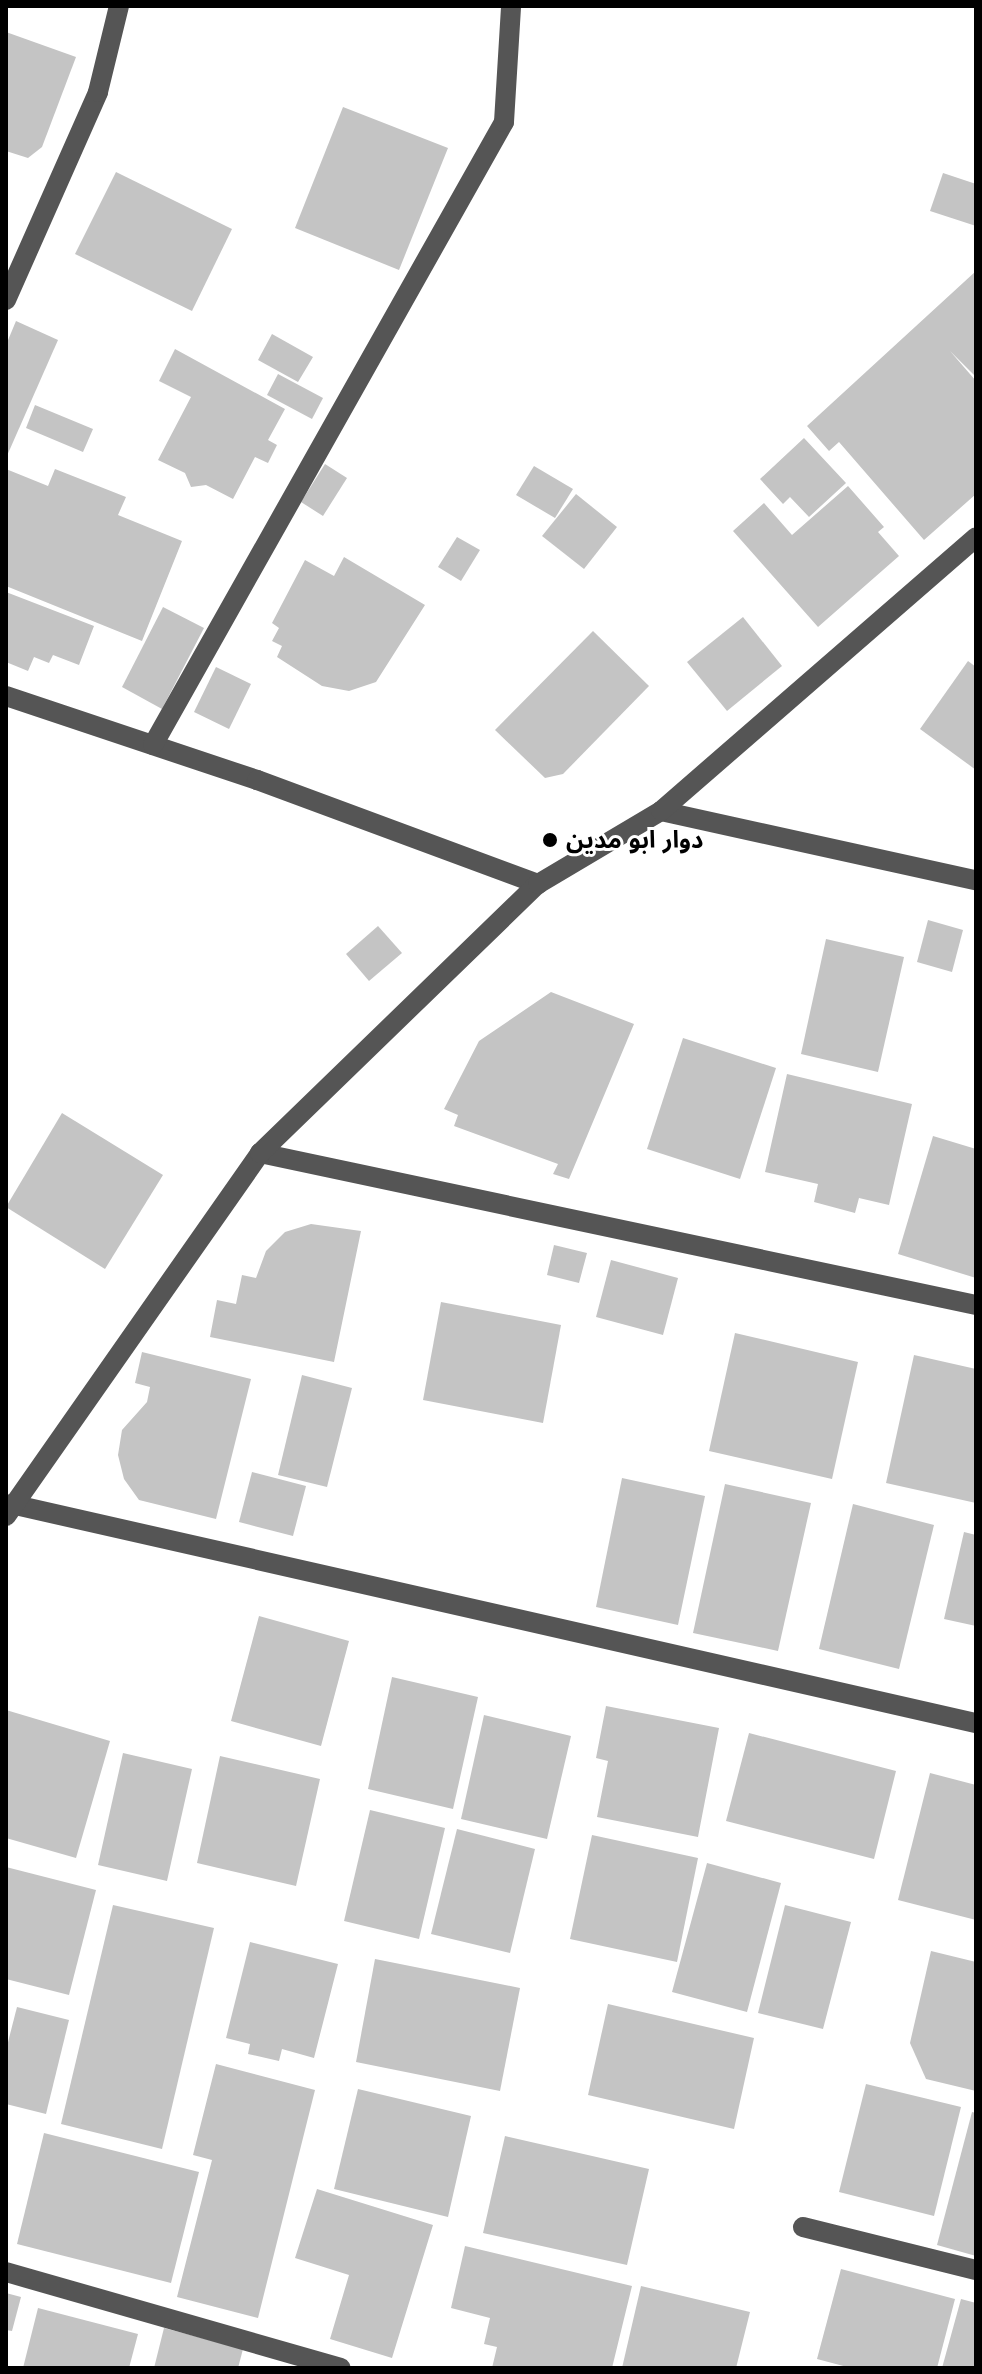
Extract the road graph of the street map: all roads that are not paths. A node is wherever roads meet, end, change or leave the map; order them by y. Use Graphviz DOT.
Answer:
graph roads {
  1 [pos="119,6"];
  2 [pos="511,6"];
  3 [pos="6,300"];
  4 [pos="976,537"];
  5 [pos="6,696"];
  6 [pos="153,745"];
  7 [pos="661,811"];
  8 [pos="976,880"];
  9 [pos="538,884"];
  10 [pos="260,1153"];
  11 [pos="976,1305"];
  12 [pos="8,1510"];
  13 [pos="976,1723"];
  14 [pos="803,2227"];
  15 [pos="976,2270"];
  16 [pos="6,2272"];
  17 [pos="340,2368"];
  1 -- 3 [label="street"];
  2 -- 6 [label="street"];
  4 -- 7 [label="street"];
  5 -- 6 [label="street"];
  6 -- 9 [label="street"];
  7 -- 8 [label="street"];
  7 -- 9 [label="street"];
  9 -- 10 [label="street"];
  10 -- 11 [label="street"];
  10 -- 12 [label="street"];
  12 -- 13 [label="street"];
  14 -- 15 [label="street"];
  16 -- 17 [label="street"];
}
